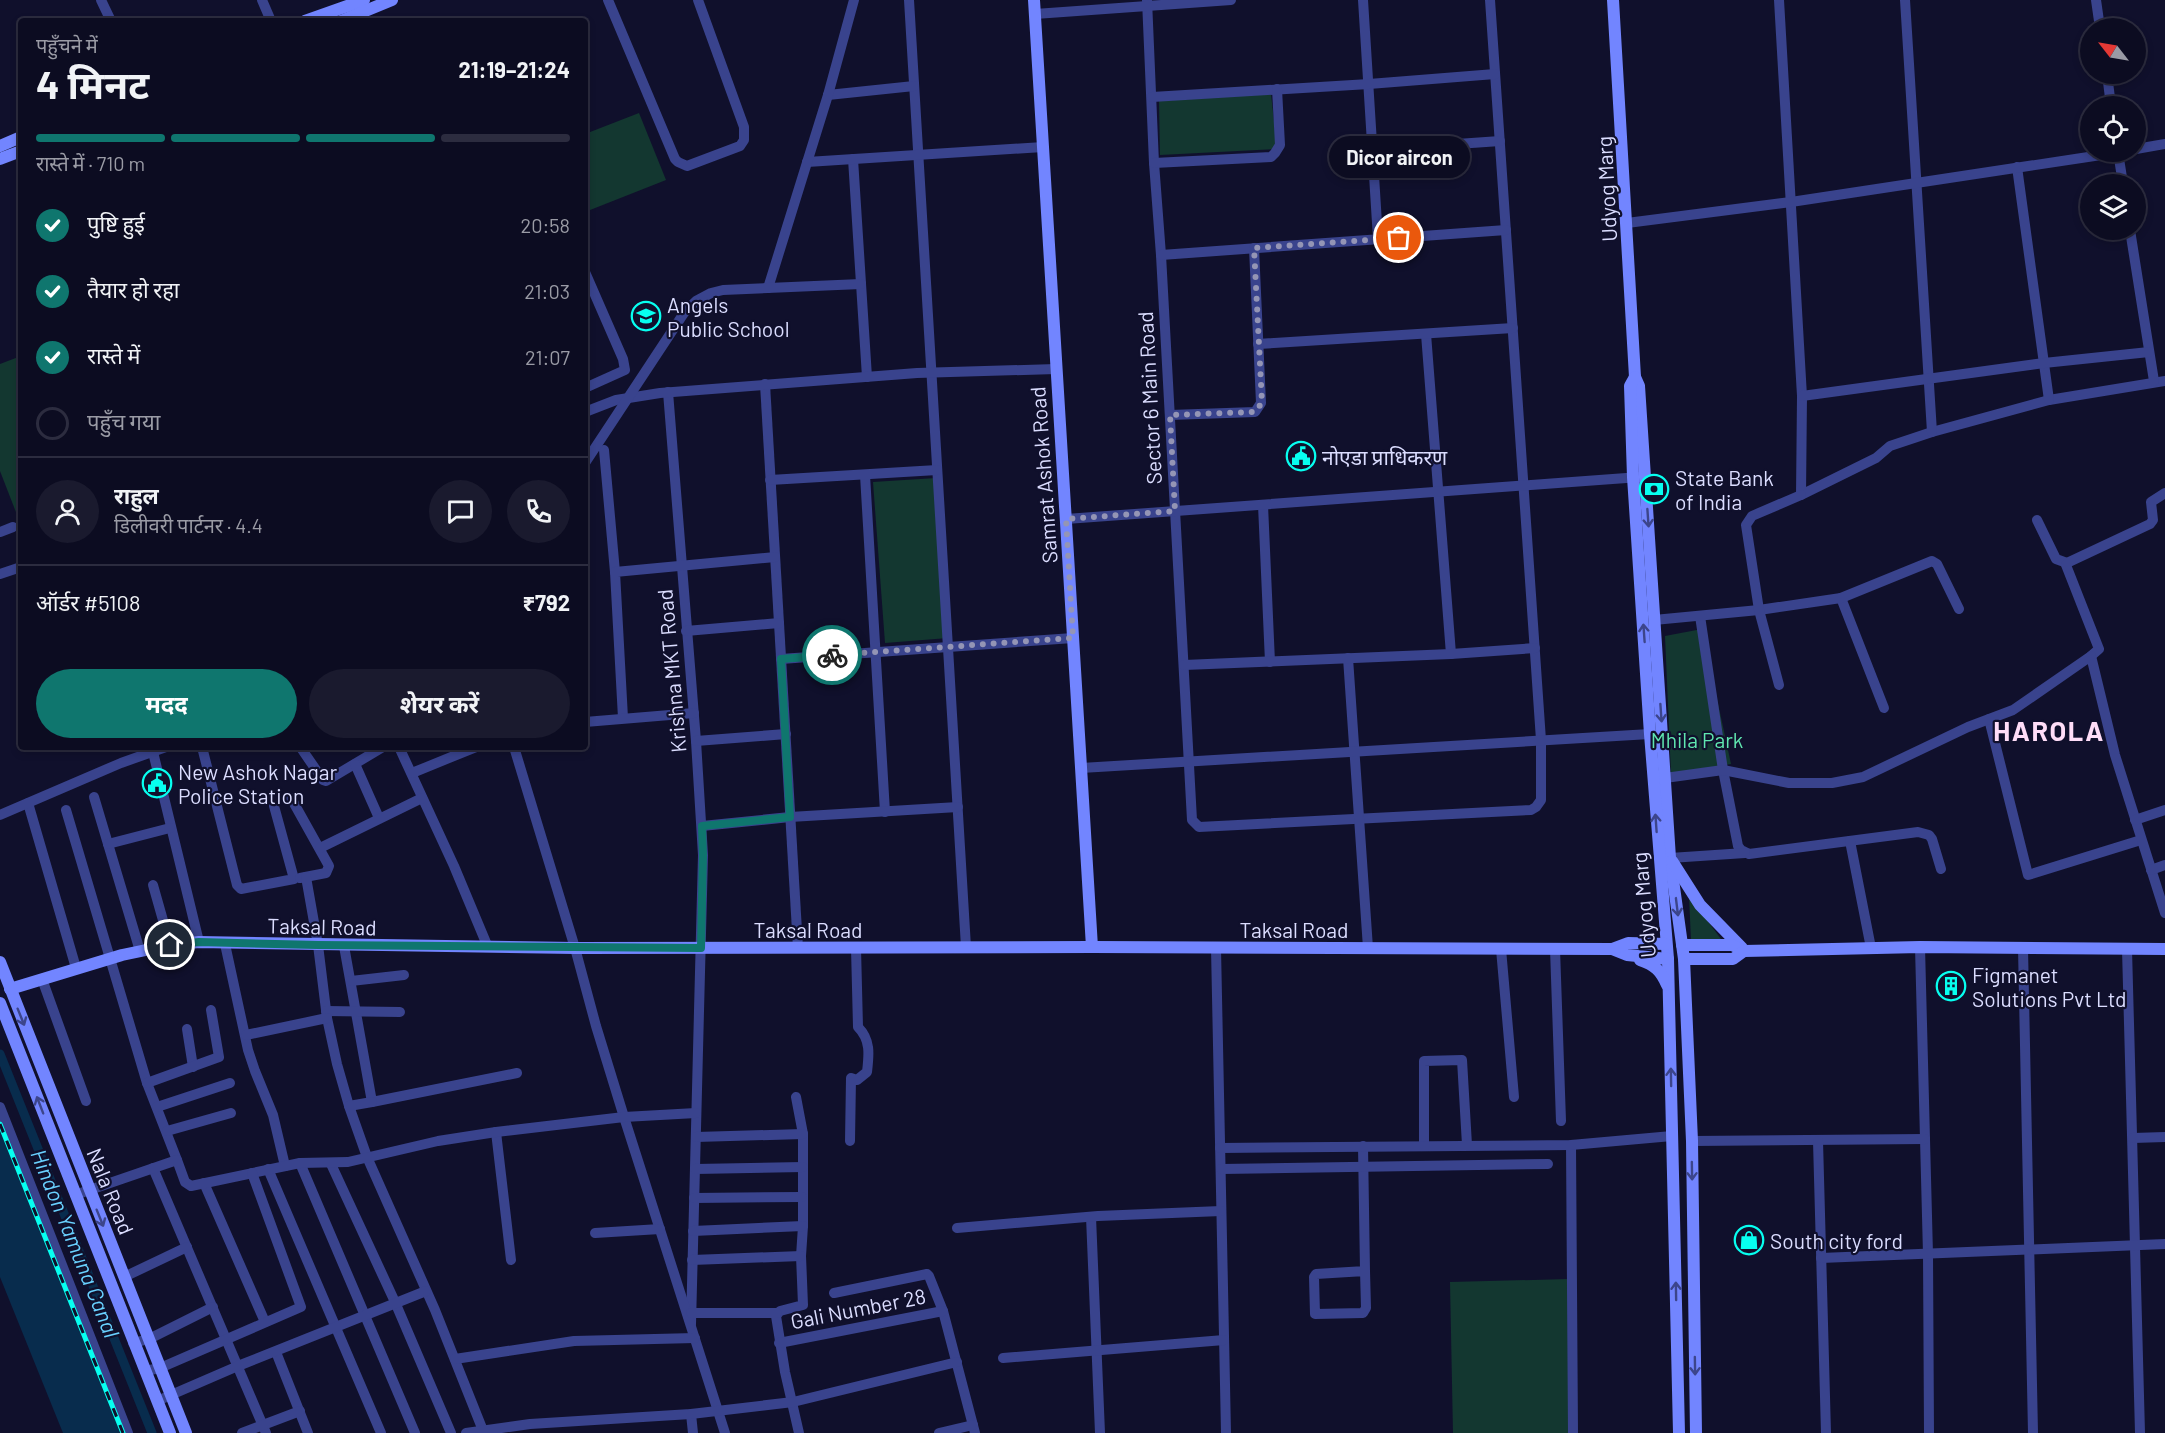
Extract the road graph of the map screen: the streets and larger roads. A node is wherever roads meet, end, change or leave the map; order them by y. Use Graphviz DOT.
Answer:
graph roads {
  1 [pos="101,0"];
  2 [pos="262,0"];
  3 [pos="364,0"];
  4 [pos="392,0"];
  5 [pos="608,0"];
  6 [pos="698,0"];
  7 [pos="854,0"];
  8 [pos="909,0"];
  9 [pos="1034,0"];
  10 [pos="1231,0"];
  11 [pos="1363,0"];
  12 [pos="1490,0"];
  13 [pos="1613,0"];
  14 [pos="1779,0"];
  15 [pos="1905,0"];
  16 [pos="2096,0"];
  17 [pos="1147,3"];
  18 [pos="1035,14"];
  19 [pos="110,18"];
  20 [pos="270,18"];
  21 [pos="313,18"];
  22 [pos="348,18"];
  23 [pos="2099,18"];
  24 [pos="1495,74"];
  25 [pos="1369,84"];
  26 [pos="914,86"];
  27 [pos="1277,89"];
  28 [pos="828,95"];
  29 [pos="1152,97"];
  30 [pos="18,138"];
  31 [pos="1500,141"];
  32 [pos="2165,144"];
  33 [pos="0,146"];
  34 [pos="1043,147"];
  35 [pos="2146,147"];
  36 [pos="1372,150"];
  37 [pos="18,152"];
  38 [pos="918,154"];
  39 [pos="2080,157"];
  40 [pos="0,159"];
  41 [pos="853,159"];
  42 [pos="807,162"];
  43 [pos="1154,163"];
  44 [pos="2017,166"];
  45 [pos="1916,182"];
  46 [pos="1791,202"];
  47 [pos="1627,223"];
  48 [pos="1506,230"];
  49 [pos="1378,239"];
  50 [pos="2132,240"];
  51 [pos="1254,248"];
  52 [pos="1161,255"];
  53 [pos="588,279"];
  54 [pos="861,284"];
  55 [pos="768,288"];
  56 [pos="1513,328"];
  57 [pos="1426,334"];
  58 [pos="1258,344"];
  59 [pos="2149,352"];
  60 [pos="2044,363"];
  61 [pos="1056,369"];
  62 [pos="932,372"];
  63 [pos="867,377"];
  64 [pos="1930,380"];
  65 [pos="2160,381"];
  66 [pos="765,384"];
  67 [pos="588,387"];
  68 [pos="668,392"];
  69 [pos="1802,396"];
  70 [pos="631,397"];
  71 [pos="2049,400"];
  72 [pos="588,411"];
  73 [pos="1170,415"];
  74 [pos="1932,432"];
  75 [pos="604,450"];
  76 [pos="588,459"];
  77 [pos="938,470"];
  78 [pos="865,475"];
  79 [pos="1639,477"];
  80 [pos="770,480"];
  81 [pos="1524,485"];
  82 [pos="1438,492"];
  83 [pos="2165,493"];
  84 [pos="1801,495"];
  85 [pos="1263,505"];
  86 [pos="1175,511"];
  87 [pos="1066,519"];
  88 [pos="2037,520"];
  89 [pos="13,527"];
  90 [pos="0,532"];
  91 [pos="775,557"];
  92 [pos="2067,563"];
  93 [pos="682,566"];
  94 [pos="18,569"];
  95 [pos="615,572"];
  96 [pos="0,574"];
  97 [pos="1841,598"];
  98 [pos="1959,609"];
  99 [pos="1759,610"];
  100 [pos="1700,616"];
  101 [pos="1654,620"];
  102 [pos="779,623"];
  103 [pos="686,631"];
  104 [pos="1073,638"];
  105 [pos="948,647"];
  106 [pos="1534,648"];
  107 [pos="876,652"];
  108 [pos="1451,654"];
  109 [pos="2091,656"];
  110 [pos="1348,658"];
  111 [pos="781,659"];
  112 [pos="1270,662"];
  113 [pos="1184,665"];
  114 [pos="1779,685"];
  115 [pos="1884,708"];
  116 [pos="694,713"];
  117 [pos="623,718"];
  118 [pos="1989,719"];
  119 [pos="588,722"];
  120 [pos="786,734"];
  121 [pos="1650,734"];
  122 [pos="1541,740"];
  123 [pos="696,741"];
  124 [pos="158,750"];
  125 [pos="203,750"];
  126 [pos="302,750"];
  127 [pos="378,750"];
  128 [pos="400,750"];
  129 [pos="469,750"];
  130 [pos="514,750"];
  131 [pos="1354,751"];
  132 [pos="153,752"];
  133 [pos="1189,761"];
  134 [pos="355,764"];
  135 [pos="1081,768"];
  136 [pos="1723,770"];
  137 [pos="412,773"];
  138 [pos="1665,778"];
  139 [pos="94,797"];
  140 [pos="291,798"];
  141 [pos="422,798"];
  142 [pos="28,803"];
  143 [pos="274,807"];
  144 [pos="958,807"];
  145 [pos="66,810"];
  146 [pos="2165,810"];
  147 [pos="885,812"];
  148 [pos="0,815"];
  149 [pos="790,817"];
  150 [pos="1359,817"];
  151 [pos="379,818"];
  152 [pos="2135,820"];
  153 [pos="702,826"];
  154 [pos="170,828"];
  155 [pos="2141,840"];
  156 [pos="1850,841"];
  157 [pos="108,844"];
  158 [pos="320,848"];
  159 [pos="1745,853"];
  160 [pos="1671,858"];
  161 [pos="2165,865"];
  162 [pos="1941,869"];
  163 [pos="2151,870"];
  164 [pos="306,877"];
  165 [pos="294,879"];
  166 [pos="153,885"];
  167 [pos="2165,911"];
  168 [pos="199,942"];
  169 [pos="225,944"];
  170 [pos="1666,944"];
  171 [pos="170,945"];
  172 [pos="318,945"];
  173 [pos="487,945"];
  174 [pos="1682,945"];
  175 [pos="344,946"];
  176 [pos="966,947"];
  177 [pos="1092,947"];
  178 [pos="1920,947"];
  179 [pos="575,948"];
  180 [pos="701,948"];
  181 [pos="798,948"];
  182 [pos="855,948"];
  183 [pos="1216,948"];
  184 [pos="1368,948"];
  185 [pos="1871,948"];
  186 [pos="2023,948"];
  187 [pos="1501,949"];
  188 [pos="1555,949"];
  189 [pos="1612,949"];
  190 [pos="2127,949"];
  191 [pos="2165,949"];
  192 [pos="140,951"];
  193 [pos="1744,951"];
  194 [pos="1627,955"];
  195 [pos="109,958"];
  196 [pos="1684,958"];
  197 [pos="1668,959"];
  198 [pos="0,962"];
  199 [pos="76,968"];
  200 [pos="404,975"];
  201 [pos="42,980"];
  202 [pos="351,981"];
  203 [pos="10,989"];
  204 [pos="1669,989"];
  205 [pos="0,1003"];
  206 [pos="212,1010"];
  207 [pos="356,1011"];
  208 [pos="400,1012"];
  209 [pos="327,1015"];
  210 [pos="187,1029"];
  211 [pos="246,1035"];
  212 [pos="193,1067"];
  213 [pos="516,1074"];
  214 [pos="147,1083"];
  215 [pos="230,1083"];
  216 [pos="796,1097"];
  217 [pos="1514,1097"];
  218 [pos="86,1101"];
  219 [pos="372,1102"];
  220 [pos="349,1106"];
  221 [pos="0,1107"];
  222 [pos="157,1107"];
  223 [pos="231,1113"];
  224 [pos="696,1113"];
  225 [pos="624,1117"];
  226 [pos="1561,1121"];
  227 [pos="166,1131"];
  228 [pos="496,1132"];
  229 [pos="802,1134"];
  230 [pos="1672,1136"];
  231 [pos="696,1137"];
  232 [pos="2165,1137"];
  233 [pos="2133,1138"];
  234 [pos="1925,1139"];
  235 [pos="1692,1141"];
  236 [pos="1818,1141"];
  237 [pos="850,1142"];
  238 [pos="1467,1145"];
  239 [pos="1571,1145"];
  240 [pos="1363,1146"];
  241 [pos="1424,1146"];
  242 [pos="1220,1148"];
  243 [pos="74,1150"];
  244 [pos="60,1155"];
  245 [pos="367,1157"];
  246 [pos="177,1160"];
  247 [pos="300,1163"];
  248 [pos="331,1164"];
  249 [pos="1548,1164"];
  250 [pos="285,1166"];
  251 [pos="803,1167"];
  252 [pos="1363,1167"];
  253 [pos="153,1168"];
  254 [pos="695,1168"];
  255 [pos="268,1169"];
  256 [pos="1221,1169"];
  257 [pos="252,1173"];
  258 [pos="204,1183"];
  259 [pos="89,1190"];
  260 [pos="75,1195"];
  261 [pos="802,1197"];
  262 [pos="694,1198"];
  263 [pos="1221,1211"];
  264 [pos="1091,1216"];
  265 [pos="803,1226"];
  266 [pos="957,1228"];
  267 [pos="660,1229"];
  268 [pos="693,1231"];
  269 [pos="595,1233"];
  270 [pos="2165,1244"];
  271 [pos="2136,1245"];
  272 [pos="188,1247"];
  273 [pos="2030,1250"];
  274 [pos="1928,1254"];
  275 [pos="801,1256"];
  276 [pos="1821,1258"];
  277 [pos="511,1260"];
  278 [pos="692,1260"];
  279 [pos="1365,1271"];
  280 [pos="124,1277"];
  281 [pos="426,1291"];
  282 [pos="834,1293"];
  283 [pos="395,1302"];
  284 [pos="213,1307"];
  285 [pos="943,1311"];
  286 [pos="777,1313"];
  287 [pos="365,1314"];
  288 [pos="691,1318"];
  289 [pos="265,1322"];
  290 [pos="334,1326"];
  291 [pos="225,1338"];
  292 [pos="695,1338"];
  293 [pos="149,1339"];
  294 [pos="1224,1340"];
  295 [pos="134,1343"];
  296 [pos="779,1343"];
  297 [pos="1097,1350"];
  298 [pos="276,1352"];
  299 [pos="1003,1358"];
  300 [pos="455,1359"];
  301 [pos="957,1362"];
  302 [pos="238,1366"];
  303 [pos="160,1368"];
  304 [pos="145,1371"];
  305 [pos="171,1395"];
  306 [pos="157,1401"];
  307 [pos="793,1402"];
  308 [pos="718,1410"];
  309 [pos="300,1411"];
  310 [pos="691,1414"];
  311 [pos="264,1429"];
  312 [pos="974,1429"];
  313 [pos="483,1431"];
  314 [pos="128,1433"];
  315 [pos="170,1433"];
  316 [pos="186,1433"];
  317 [pos="242,1433"];
  318 [pos="308,1433"];
  319 [pos="381,1433"];
  320 [pos="415,1433"];
  321 [pos="451,1433"];
  322 [pos="466,1433"];
  323 [pos="693,1433"];
  324 [pos="725,1433"];
  325 [pos="799,1433"];
  326 [pos="939,1433"];
  327 [pos="1101,1433"];
  328 [pos="1226,1433"];
  329 [pos="1573,1433"];
  330 [pos="1679,1433"];
  331 [pos="1696,1433"];
  332 [pos="1826,1433"];
  333 [pos="1929,1433"];
  334 [pos="2033,1433"];
  335 [pos="2140,1433"];
  1 -- 19 [label="street"];
  2 -- 20 [label="street"];
  3 -- 21 [label="street"];
  4 -- 22 [label="street"];
  5 -- 6 [label="street"];
  7 -- 28 [label="street"];
  8 -- 26 [label="street"];
  9 -- 18 [label="street, Samrat Ashok Road"];
  10 -- 17 [label="street"];
  11 -- 25 [label="street"];
  12 -- 24 [label="street"];
  13 -- 47 [label="street, Udyog Marg"];
  14 -- 46 [label="street"];
  15 -- 45 [label="street"];
  16 -- 23 [label="street"];
  17 -- 18 [label="street"];
  17 -- 29 [label="street, Sector 6 Main Road"];
  18 -- 34 [label="street, Samrat Ashok Road"];
  24 -- 25 [label="street"];
  24 -- 31 [label="street"];
  25 -- 27 [label="street"];
  25 -- 36 [label="street"];
  26 -- 28 [label="street"];
  26 -- 38 [label="street"];
  27 -- 29 [label="street"];
  27 -- 43 [label="street"];
  28 -- 42 [label="street"];
  29 -- 43 [label="street, Sector 6 Main Road"];
  30 -- 33 [label="street"];
  31 -- 36 [label="street"];
  31 -- 48 [label="street"];
  32 -- 35 [label="street"];
  34 -- 38 [label="street"];
  34 -- 61 [label="street, Samrat Ashok Road"];
  36 -- 49 [label="street"];
  37 -- 40 [label="street"];
  38 -- 41 [label="street"];
  38 -- 62 [label="street"];
  39 -- 44 [label="street"];
  41 -- 42 [label="street"];
  41 -- 54 [label="street"];
  42 -- 55 [label="street"];
  43 -- 52 [label="street, Sector 6 Main Road"];
  44 -- 45 [label="street"];
  44 -- 60 [label="street"];
  45 -- 46 [label="street"];
  45 -- 64 [label="street"];
  46 -- 47 [label="street"];
  46 -- 69 [label="street"];
  47 -- 79 [label="street, Udyog Marg"];
  48 -- 49 [label="street"];
  48 -- 56 [label="street"];
  49 -- 51 [label="street"];
  50 -- 59 [label="street"];
  51 -- 52 [label="street"];
  51 -- 58 [label="street"];
  52 -- 73 [label="street, Sector 6 Main Road"];
  53 -- 67 [label="street"];
  54 -- 55 [label="street"];
  54 -- 63 [label="street"];
  55 -- 70 [label="street"];
  56 -- 57 [label="street"];
  56 -- 81 [label="street"];
  57 -- 58 [label="street"];
  57 -- 82 [label="street"];
  58 -- 73 [label="street"];
  59 -- 60 [label="street"];
  59 -- 65 [label="street"];
  60 -- 64 [label="street"];
  60 -- 71 [label="street"];
  61 -- 62 [label="street"];
  61 -- 87 [label="street, Samrat Ashok Road"];
  62 -- 63 [label="street"];
  62 -- 77 [label="street"];
  63 -- 66 [label="street"];
  64 -- 69 [label="street"];
  64 -- 74 [label="street"];
  65 -- 71 [label="street"];
  66 -- 68 [label="street"];
  66 -- 80 [label="street"];
  68 -- 70 [label="street"];
  68 -- 93 [label="street, Krishna MKT Road"];
  69 -- 84 [label="street"];
  70 -- 72 [label="street"];
  70 -- 76 [label="street"];
  71 -- 74 [label="street"];
  73 -- 86 [label="street, Sector 6 Main Road"];
  74 -- 84 [label="street"];
  75 -- 95 [label="street"];
  77 -- 78 [label="street"];
  77 -- 105 [label="street"];
  78 -- 80 [label="street"];
  78 -- 107 [label="street"];
  79 -- 81 [label="street"];
  79 -- 101 [label="street, Udyog Marg, one-way"];
  121 -- 79 [label="street, Udyog Marg, one-way"];
  80 -- 91 [label="street"];
  81 -- 82 [label="street"];
  81 -- 106 [label="street"];
  82 -- 85 [label="street"];
  82 -- 108 [label="street"];
  83 -- 92 [label="street"];
  84 -- 99 [label="street"];
  85 -- 86 [label="street"];
  85 -- 112 [label="street"];
  86 -- 87 [label="street"];
  86 -- 113 [label="street, Sector 6 Main Road"];
  87 -- 104 [label="street, Samrat Ashok Road"];
  88 -- 92 [label="street"];
  89 -- 90 [label="street"];
  91 -- 93 [label="street"];
  91 -- 102 [label="street"];
  92 -- 109 [label="street"];
  93 -- 95 [label="street"];
  93 -- 103 [label="street, Krishna MKT Road"];
  94 -- 96 [label="street"];
  95 -- 117 [label="street"];
  97 -- 98 [label="street"];
  97 -- 99 [label="street"];
  97 -- 115 [label="street"];
  99 -- 100 [label="street"];
  99 -- 114 [label="street"];
  100 -- 101 [label="street"];
  100 -- 136 [label="street"];
  101 -- 138 [label="street, Udyog Marg, one-way"];
  102 -- 103 [label="street"];
  102 -- 111 [label="street"];
  103 -- 116 [label="street, Krishna MKT Road"];
  104 -- 105 [label="street"];
  104 -- 135 [label="street, Samrat Ashok Road"];
  105 -- 107 [label="street"];
  105 -- 144 [label="street"];
  106 -- 108 [label="street"];
  106 -- 122 [label="street"];
  107 -- 111 [label="street"];
  107 -- 147 [label="street"];
  108 -- 110 [label="street"];
  109 -- 118 [label="street"];
  109 -- 152 [label="street"];
  110 -- 112 [label="street"];
  110 -- 131 [label="street"];
  111 -- 120 [label="street"];
  112 -- 113 [label="street"];
  113 -- 133 [label="street, Sector 6 Main Road"];
  116 -- 117 [label="street"];
  116 -- 123 [label="street, Krishna MKT Road"];
  117 -- 119 [label="street"];
  118 -- 136 [label="street"];
  118 -- 155 [label="street"];
  120 -- 123 [label="street"];
  120 -- 149 [label="street"];
  121 -- 122 [label="street"];
  170 -- 121 [label="street, Udyog Marg, one-way"];
  122 -- 131 [label="street"];
  122 -- 150 [label="street"];
  123 -- 153 [label="street, Krishna MKT Road"];
  124 -- 132 [label="street"];
  125 -- 165 [label="street"];
  126 -- 134 [label="street"];
  127 -- 134 [label="street"];
  128 -- 137 [label="street"];
  129 -- 137 [label="street"];
  130 -- 179 [label="street"];
  131 -- 133 [label="street"];
  131 -- 150 [label="street"];
  132 -- 142 [label="street"];
  132 -- 154 [label="street"];
  133 -- 135 [label="street"];
  133 -- 150 [label="street, Sector 6 Main Road"];
  134 -- 151 [label="street"];
  135 -- 177 [label="street, Samrat Ashok Road"];
  136 -- 138 [label="street"];
  136 -- 159 [label="street"];
  137 -- 141 [label="street"];
  138 -- 160 [label="street, Udyog Marg"];
  139 -- 157 [label="street"];
  140 -- 158 [label="street"];
  141 -- 151 [label="street"];
  141 -- 173 [label="street"];
  142 -- 148 [label="street"];
  142 -- 199 [label="street"];
  143 -- 165 [label="street"];
  144 -- 147 [label="street"];
  144 -- 176 [label="street"];
  145 -- 195 [label="street"];
  146 -- 152 [label="street"];
  147 -- 149 [label="street"];
  149 -- 153 [label="street"];
  149 -- 181 [label="street"];
  150 -- 184 [label="street"];
  151 -- 158 [label="street"];
  152 -- 155 [label="street"];
  153 -- 180 [label="street, Krishna MKT Road"];
  154 -- 157 [label="street"];
  154 -- 168 [label="street"];
  155 -- 163 [label="street"];
  156 -- 159 [label="street"];
  156 -- 162 [label="street"];
  156 -- 185 [label="street"];
  157 -- 192 [label="street"];
  158 -- 164 [label="street"];
  159 -- 160 [label="street"];
  160 -- 174 [label="street, Udyog Marg, one-way"];
  160 -- 193 [label="street"];
  161 -- 163 [label="street"];
  163 -- 167 [label="street"];
  164 -- 165 [label="street"];
  164 -- 172 [label="street"];
  166 -- 171 [label="street"];
  168 -- 169 [label="street, Taksal Road"];
  168 -- 171 [label="street, Taksal Road"];
  169 -- 172 [label="street, Taksal Road"];
  169 -- 211 [label="street"];
  170 -- 189 [label="street, Taksal Road"];
  170 -- 197 [label="street, Udyog Marg"];
  171 -- 192 [label="street, Taksal Road"];
  172 -- 175 [label="street, Taksal Road"];
  172 -- 209 [label="street"];
  173 -- 175 [label="street, Taksal Road"];
  173 -- 179 [label="street, Taksal Road"];
  174 -- 193 [label="street"];
  174 -- 196 [label="street, Udyog Marg"];
  175 -- 202 [label="street"];
  176 -- 177 [label="street, Taksal Road"];
  176 -- 182 [label="street, Taksal Road"];
  177 -- 183 [label="street, Taksal Road"];
  178 -- 185 [label="street"];
  178 -- 186 [label="street"];
  178 -- 234 [label="street"];
  179 -- 180 [label="street, Taksal Road"];
  179 -- 225 [label="street"];
  180 -- 181 [label="street, Taksal Road"];
  180 -- 224 [label="street, Krishna MKT Road"];
  181 -- 182 [label="street, Taksal Road"];
  182 -- 237 [label="street"];
  183 -- 184 [label="street, Taksal Road"];
  183 -- 242 [label="street"];
  184 -- 187 [label="street, Taksal Road"];
  185 -- 193 [label="street"];
  186 -- 190 [label="street"];
  186 -- 273 [label="street"];
  187 -- 188 [label="street, Taksal Road"];
  187 -- 217 [label="street"];
  188 -- 189 [label="street, Taksal Road"];
  188 -- 226 [label="street"];
  189 -- 194 [label="street, Taksal Road"];
  190 -- 191 [label="street"];
  190 -- 233 [label="street"];
  192 -- 195 [label="street, Taksal Road"];
  193 -- 196 [label="street"];
  194 -- 197 [label="street, Taksal Road"];
  194 -- 204 [label="street"];
  195 -- 199 [label="street, Taksal Road"];
  195 -- 214 [label="street"];
  196 -- 235 [label="street, Udyog Marg"];
  197 -- 204 [label="street, Udyog Marg"];
  198 -- 203 [label="street, Nala Road"];
  199 -- 201 [label="street, Taksal Road"];
  200 -- 202 [label="street"];
  201 -- 203 [label="street, Taksal Road"];
  201 -- 218 [label="street"];
  202 -- 207 [label="street"];
  203 -- 243 [label="street, Nala Road, one-way"];
  230 -- 204 [label="street, Udyog Marg, one-way"];
  244 -- 205 [label="street, Nala Road, one-way"];
  206 -- 212 [label="street"];
  207 -- 208 [label="street"];
  207 -- 209 [label="street"];
  207 -- 219 [label="street"];
  209 -- 211 [label="street"];
  209 -- 220 [label="street"];
  210 -- 212 [label="street"];
  211 -- 250 [label="street"];
  212 -- 214 [label="street"];
  213 -- 219 [label="street"];
  214 -- 222 [label="street"];
  215 -- 222 [label="street"];
  216 -- 229 [label="street"];
  219 -- 220 [label="street"];
  220 -- 245 [label="street"];
  221 -- 314 [label="street"];
  222 -- 227 [label="street"];
  223 -- 227 [label="street"];
  224 -- 225 [label="street"];
  224 -- 231 [label="street, Krishna MKT Road"];
  225 -- 228 [label="street"];
  225 -- 267 [label="street"];
  227 -- 246 [label="street"];
  228 -- 245 [label="street"];
  228 -- 277 [label="street"];
  229 -- 231 [label="street"];
  229 -- 251 [label="street"];
  230 -- 239 [label="street"];
  330 -- 230 [label="street, Udyog Marg, one-way"];
  231 -- 254 [label="street, Krishna MKT Road"];
  232 -- 233 [label="street"];
  233 -- 271 [label="street"];
  234 -- 236 [label="street"];
  234 -- 274 [label="street"];
  235 -- 236 [label="street"];
  235 -- 331 [label="street, Udyog Marg, one-way"];
  236 -- 276 [label="street"];
  238 -- 239 [label="street"];
  238 -- 241 [label="street"];
  238 -- 241 [label="street"];
  239 -- 329 [label="street"];
  240 -- 241 [label="street"];
  240 -- 242 [label="street"];
  240 -- 252 [label="street"];
  242 -- 256 [label="street"];
  243 -- 244 [label="street"];
  243 -- 259 [label="street, Nala Road"];
  244 -- 260 [label="street, Nala Road"];
  245 -- 248 [label="street"];
  245 -- 281 [label="street"];
  246 -- 253 [label="street"];
  246 -- 258 [label="street"];
  247 -- 248 [label="street"];
  247 -- 250 [label="street"];
  247 -- 287 [label="street"];
  248 -- 283 [label="street"];
  249 -- 252 [label="street"];
  250 -- 255 [label="street"];
  251 -- 254 [label="street"];
  251 -- 261 [label="street"];
  252 -- 256 [label="street"];
  252 -- 279 [label="street"];
  253 -- 259 [label="street"];
  253 -- 272 [label="street"];
  254 -- 262 [label="street, Krishna MKT Road"];
  255 -- 257 [label="street"];
  255 -- 290 [label="street"];
  256 -- 263 [label="street"];
  257 -- 258 [label="street"];
  257 -- 289 [label="street"];
  258 -- 289 [label="street"];
  259 -- 260 [label="street"];
  259 -- 280 [label="street, Nala Road, one-way"];
  260 -- 295 [label="street, Nala Road"];
  261 -- 262 [label="street"];
  261 -- 265 [label="street"];
  262 -- 268 [label="street, Krishna MKT Road"];
  263 -- 264 [label="street"];
  263 -- 294 [label="street"];
  264 -- 266 [label="street"];
  264 -- 297 [label="street"];
  265 -- 268 [label="street"];
  265 -- 275 [label="street"];
  267 -- 269 [label="street"];
  267 -- 288 [label="street"];
  268 -- 278 [label="street, Krishna MKT Road"];
  270 -- 271 [label="street"];
  271 -- 273 [label="street"];
  271 -- 335 [label="street"];
  272 -- 280 [label="street"];
  272 -- 284 [label="street"];
  273 -- 274 [label="street"];
  273 -- 334 [label="street"];
  274 -- 276 [label="street"];
  274 -- 333 [label="street"];
  275 -- 278 [label="street"];
  275 -- 286 [label="street"];
  276 -- 332 [label="street"];
  278 -- 288 [label="street, Krishna MKT Road"];
  279 -- 279 [label="street"];
  280 -- 293 [label="street, Nala Road"];
  281 -- 283 [label="street"];
  281 -- 300 [label="street"];
  282 -- 285 [label="street"];
  283 -- 287 [label="street"];
  283 -- 321 [label="street"];
  284 -- 291 [label="street"];
  284 -- 293 [label="street"];
  285 -- 296 [label="street, Gali Number 28"];
  285 -- 301 [label="street"];
  286 -- 288 [label="street"];
  286 -- 296 [label="street"];
  287 -- 290 [label="street"];
  287 -- 320 [label="street"];
  288 -- 292 [label="street"];
  289 -- 291 [label="street"];
  290 -- 298 [label="street"];
  290 -- 319 [label="street"];
  291 -- 302 [label="street"];
  291 -- 303 [label="street"];
  292 -- 300 [label="street"];
  292 -- 308 [label="street"];
  293 -- 295 [label="street"];
  293 -- 303 [label="street, Nala Road"];
  294 -- 297 [label="street"];
  294 -- 328 [label="street"];
  295 -- 304 [label="street, Nala Road"];
  296 -- 307 [label="street"];
  297 -- 299 [label="street"];
  297 -- 327 [label="street"];
  298 -- 302 [label="street"];
  298 -- 309 [label="street"];
  300 -- 313 [label="street"];
  301 -- 307 [label="street"];
  301 -- 312 [label="street"];
  302 -- 305 [label="street"];
  302 -- 311 [label="street"];
  303 -- 304 [label="street"];
  303 -- 305 [label="street, Nala Road"];
  304 -- 306 [label="street, Nala Road"];
  305 -- 306 [label="street"];
  305 -- 316 [label="street, Nala Road"];
  306 -- 315 [label="street, Nala Road"];
  307 -- 308 [label="street"];
  307 -- 325 [label="street"];
  308 -- 310 [label="street"];
  308 -- 324 [label="street"];
  309 -- 311 [label="street"];
  309 -- 318 [label="street"];
  310 -- 313 [label="street"];
  310 -- 323 [label="street"];
  311 -- 317 [label="street"];
  312 -- 326 [label="street"];
  313 -- 322 [label="street"];
}
